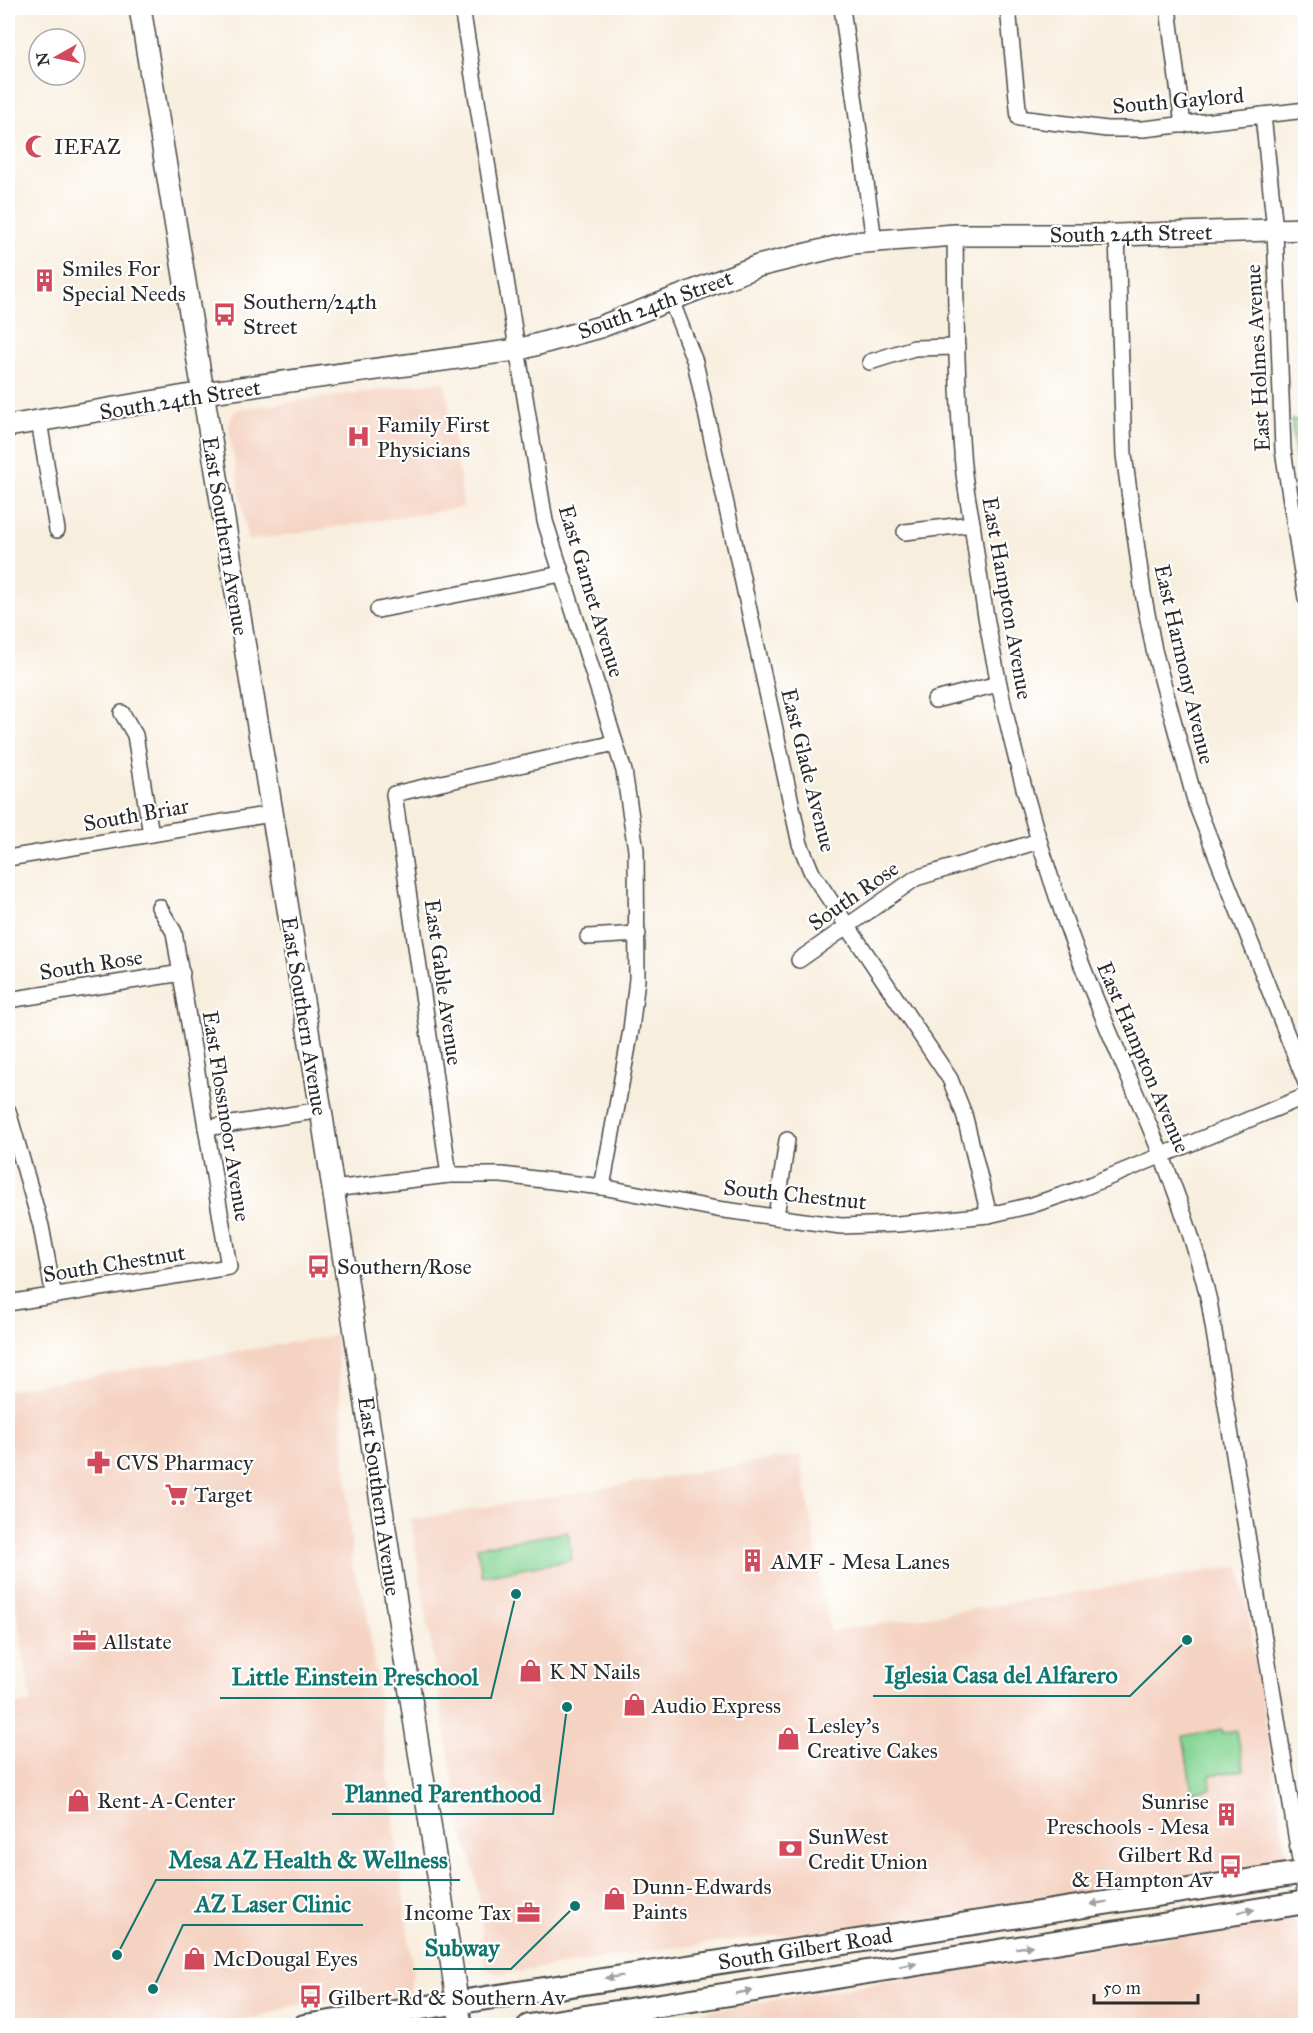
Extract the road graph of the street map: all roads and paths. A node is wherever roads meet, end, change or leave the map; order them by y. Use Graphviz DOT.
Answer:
graph roads {
  1 [pos="140,8"];
  2 [pos="462,8"];
  3 [pos="842,8"];
  4 [pos="1008,8"];
  5 [pos="1168,8"];
  6 [pos="1305,110"];
  7 [pos="1263,115"];
  8 [pos="1183,125"];
  9 [pos="1305,229"];
  10 [pos="1275,230"];
  11 [pos="955,235"];
  12 [pos="1117,235"];
  13 [pos="874,241"];
  14 [pos="671,300"];
  15 [pos="957,347"];
  16 [pos="517,350"];
  17 [pos="870,362"];
  18 [pos="203,393"];
  19 [pos="39,421"];
  20 [pos="8,426"];
  21 [pos="972,524"];
  22 [pos="57,530"];
  23 [pos="905,532"];
  24 [pos="561,574"];
  25 [pos="1305,598"];
  26 [pos="378,610"];
  27 [pos="998,684"];
  28 [pos="935,700"];
  29 [pos="122,713"];
  30 [pos="615,743"];
  31 [pos="271,814"];
  32 [pos="151,834"];
  33 [pos="1039,841"];
  34 [pos="8,858"];
  35 [pos="159,907"];
  36 [pos="846,925"];
  37 [pos="638,934"];
  38 [pos="588,937"];
  39 [pos="799,960"];
  40 [pos="182,973"];
  41 [pos="8,1000"];
  42 [pos="1305,1083"];
  43 [pos="1305,1096"];
  44 [pos="321,1110"];
  45 [pos="8,1111"];
  46 [pos="206,1128"];
  47 [pos="787,1140"];
  48 [pos="1161,1155"];
  49 [pos="449,1175"];
  50 [pos="602,1187"];
  51 [pos="333,1189"];
  52 [pos="989,1215"];
  53 [pos="776,1217"];
  54 [pos="229,1267"];
  55 [pos="54,1296"];
  56 [pos="8,1303"];
  57 [pos="1304,1872"];
  58 [pos="1305,1897"];
  59 [pos="1305,1902"];
  60 [pos="457,2001"];
  61 [pos="304,2025"];
  62 [pos="461,2025"];
  63 [pos="529,2025"];
  1 -- 18 [label="main road, East Southern Avenue"];
  2 -- 16 [label="street, East Garnet Avenue"];
  3 -- 13 [label="street"];
  4 -- 8 [label="street, South Gaylord"];
  5 -- 8 [label="street"];
  6 -- 7 [label="street, South Gaylord"];
  7 -- 8 [label="street, South Gaylord"];
  7 -- 10 [label="street, East Holmes Avenue"];
  9 -- 10 [label="main road, South 24th Street"];
  10 -- 12 [label="main road, South 24th Street"];
  10 -- 25 [label="street, East Holmes Avenue"];
  11 -- 12 [label="main road, South 24th Street"];
  11 -- 13 [label="main road, South 24th Street"];
  11 -- 15 [label="street, East Hampton Avenue"];
  12 -- 42 [label="street, East Harmony Avenue"];
  13 -- 14 [label="main road, South 24th Street"];
  14 -- 16 [label="main road, South 24th Street"];
  14 -- 36 [label="street, East Glade Avenue"];
  15 -- 17 [label="street"];
  15 -- 21 [label="street, East Hampton Avenue"];
  16 -- 18 [label="main road, South 24th Street"];
  16 -- 24 [label="street, East Garnet Avenue"];
  18 -- 19 [label="main road, South 24th Street"];
  18 -- 31 [label="main road, East Southern Avenue"];
  19 -- 20 [label="main road, South 24th Street"];
  19 -- 22 [label="street"];
  21 -- 23 [label="street"];
  21 -- 27 [label="street, East Hampton Avenue"];
  24 -- 26 [label="street"];
  24 -- 30 [label="street, East Garnet Avenue"];
  27 -- 28 [label="street"];
  27 -- 33 [label="street, East Hampton Avenue"];
  29 -- 32 [label="street"];
  30 -- 37 [label="street, East Garnet Avenue"];
  30 -- 49 [label="street, East Gable Avenue"];
  31 -- 32 [label="street, South Briar"];
  31 -- 44 [label="main road, East Southern Avenue"];
  32 -- 34 [label="street, South Briar"];
  33 -- 36 [label="street, South Rose"];
  33 -- 48 [label="street, East Hampton Avenue"];
  35 -- 40 [label="street, East Flossmoor Avenue"];
  36 -- 39 [label="street, South Rose"];
  36 -- 52 [label="street, East Glade Avenue"];
  37 -- 38 [label="street"];
  37 -- 50 [label="street, East Garnet Avenue"];
  40 -- 41 [label="street, South Rose"];
  40 -- 46 [label="street, East Flossmoor Avenue"];
  43 -- 48 [label="street, South Chestnut"];
  44 -- 46 [label="street"];
  44 -- 51 [label="main road, East Southern Avenue"];
  45 -- 55 [label="street"];
  46 -- 54 [label="street, East Flossmoor Avenue"];
  47 -- 53 [label="street"];
  48 -- 52 [label="street, South Chestnut"];
  48 -- 57 [label="street, East Hampton Avenue"];
  49 -- 50 [label="street, South Chestnut"];
  49 -- 51 [label="street, South Chestnut"];
  50 -- 53 [label="street, South Chestnut"];
  51 -- 60 [label="main road, East Southern Avenue"];
  52 -- 53 [label="street, South Chestnut"];
  54 -- 55 [label="street, South Chestnut"];
  55 -- 56 [label="street, South Chestnut"];
  57 -- 58 [label="street, East Hampton Avenue"];
  57 -- 60 [label="main road, South Gilbert Road, one-way"];
  63 -- 59 [label="main road, South Gilbert Road, one-way"];
  60 -- 61 [label="main road, South Gilbert Road"];
  60 -- 62 [label="main road, East Southern Avenue"];
}
